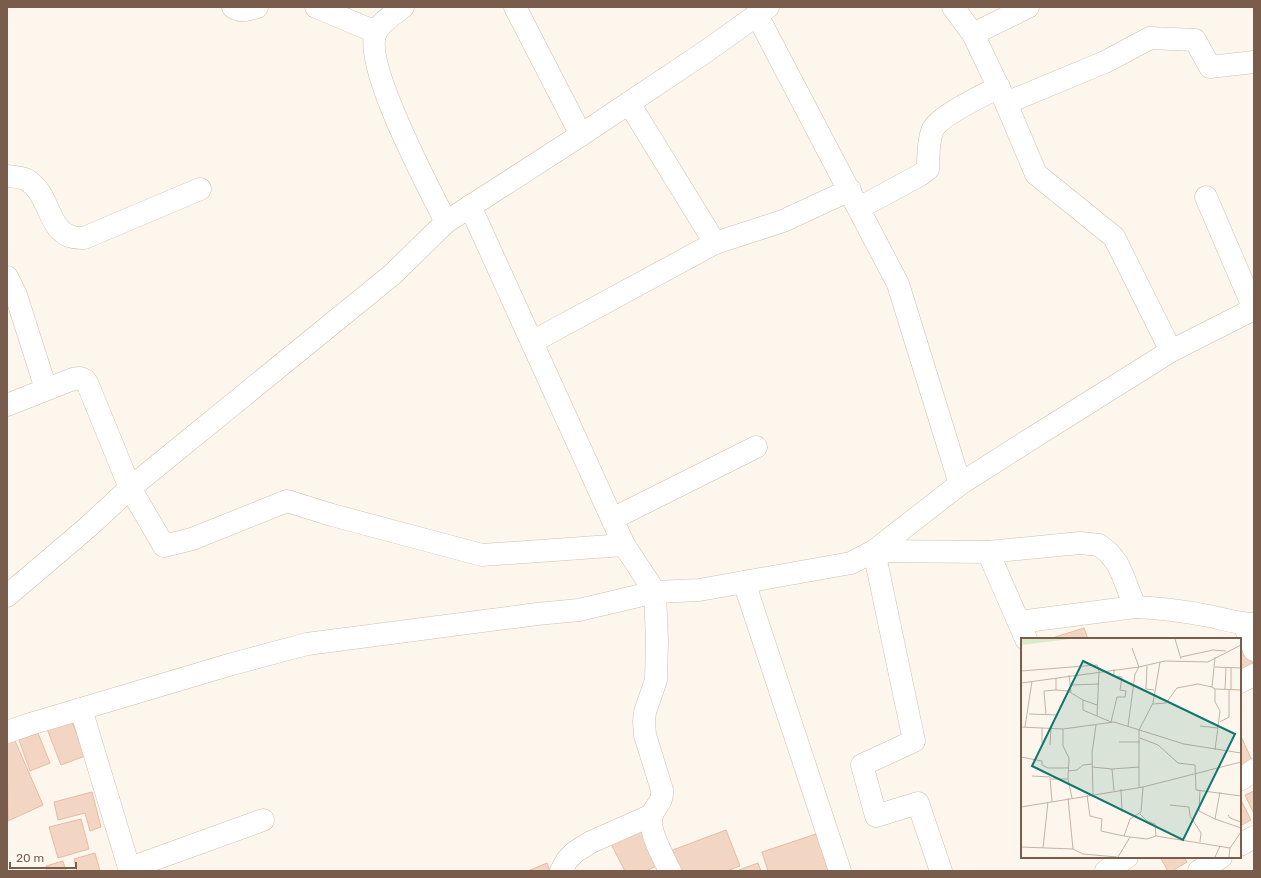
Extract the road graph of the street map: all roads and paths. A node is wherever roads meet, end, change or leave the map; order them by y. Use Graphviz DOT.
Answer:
graph roads {
  1 [pos="233,7"];
  2 [pos="257,7"];
  3 [pos="316,7"];
  4 [pos="403,7"];
  5 [pos="515,7"];
  6 [pos="953,7"];
  7 [pos="1028,7"];
  8 [pos="762,11"];
  9 [pos="376,32"];
  10 [pos="973,34"];
  11 [pos="1254,62"];
  12 [pos="1002,95"];
  13 [pos="629,102"];
  14 [pos="581,135"];
  15 [pos="7,176"];
  16 [pos="200,189"];
  17 [pos="1206,197"];
  18 [pos="854,199"];
  19 [pos="470,206"];
  20 [pos="446,222"];
  21 [pos="715,243"];
  22 [pos="7,277"];
  23 [pos="532,342"];
  24 [pos="1171,351"];
  25 [pos="46,389"];
  26 [pos="7,405"];
  27 [pos="756,447"];
  28 [pos="960,484"];
  29 [pos="130,488"];
  30 [pos="612,519"];
  31 [pos="624,544"];
  32 [pos="874,551"];
  33 [pos="988,552"];
  34 [pos="744,582"];
  35 [pos="655,592"];
  36 [pos="7,596"];
  37 [pos="1135,608"];
  38 [pos="1249,624"];
  39 [pos="1022,630"];
  40 [pos="1254,650"];
  41 [pos="1254,675"];
  42 [pos="1241,682"];
  43 [pos="81,709"];
  44 [pos="7,732"];
  45 [pos="1254,770"];
  46 [pos="1241,779"];
  47 [pos="652,815"];
  48 [pos="263,820"];
  49 [pos="1254,837"];
  50 [pos="1241,844"];
  51 [pos="1219,858"];
  52 [pos="130,870"];
  53 [pos="561,871"];
  54 [pos="670,871"];
  55 [pos="840,871"];
  56 [pos="941,871"];
  57 [pos="1199,871"];
  1 -- 2 [label="street"];
  3 -- 9 [label="street"];
  4 -- 9 [label="street"];
  5 -- 14 [label="street"];
  6 -- 10 [label="street"];
  7 -- 10 [label="street"];
  8 -- 13 [label="street"];
  8 -- 18 [label="street"];
  9 -- 20 [label="street"];
  10 -- 12 [label="street"];
  11 -- 12 [label="street"];
  12 -- 18 [label="street"];
  12 -- 24 [label="street"];
  13 -- 14 [label="street"];
  13 -- 21 [label="street"];
  14 -- 19 [label="street"];
  15 -- 16 [label="street"];
  17 -- 24 [label="street"];
  18 -- 21 [label="street"];
  18 -- 28 [label="street"];
  19 -- 20 [label="street"];
  19 -- 23 [label="street"];
  20 -- 29 [label="street"];
  21 -- 23 [label="street"];
  22 -- 25 [label="street"];
  23 -- 30 [label="street"];
  24 -- 28 [label="street"];
  25 -- 26 [label="street"];
  25 -- 29 [label="street"];
  27 -- 30 [label="street"];
  28 -- 32 [label="street"];
  29 -- 31 [label="street"];
  29 -- 36 [label="street"];
  30 -- 31 [label="street"];
  31 -- 35 [label="street"];
  32 -- 33 [label="street"];
  32 -- 34 [label="street"];
  32 -- 56 [label="street"];
  33 -- 37 [label="street"];
  33 -- 39 [label="street"];
  34 -- 35 [label="street"];
  34 -- 55 [label="street"];
  35 -- 43 [label="street"];
  35 -- 47 [label="street"];
  37 -- 38 [label="street"];
  37 -- 39 [label="street"];
  38 -- 40 [label="street"];
  41 -- 42 [label="street"];
  43 -- 44 [label="street"];
  43 -- 52 [label="street"];
  45 -- 46 [label="street"];
  47 -- 53 [label="street"];
  47 -- 54 [label="street"];
  48 -- 52 [label="street"];
  49 -- 50 [label="street"];
  51 -- 57 [label="street"];
}
